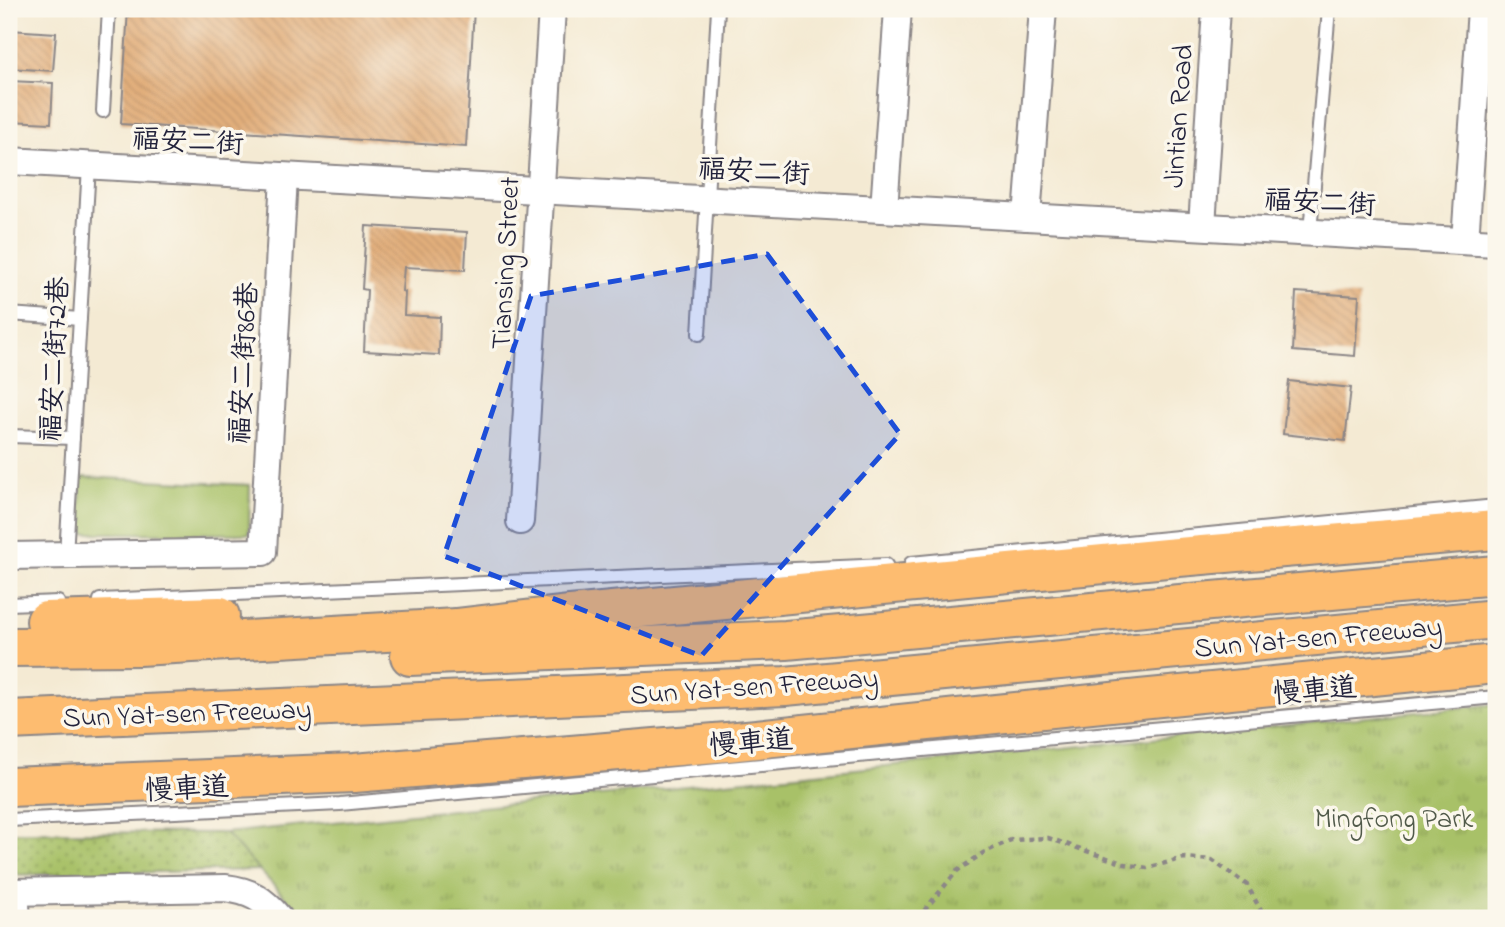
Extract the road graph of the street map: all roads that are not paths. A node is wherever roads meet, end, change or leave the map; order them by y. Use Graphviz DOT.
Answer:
graph roads {
  1 [pos="109,9"];
  2 [pos="552,9"];
  3 [pos="718,9"];
  4 [pos="898,9"];
  5 [pos="1043,9"];
  6 [pos="1216,9"];
  7 [pos="1329,9"];
  8 [pos="1481,9"];
  9 [pos="103,111"];
  10 [pos="9,161"];
  11 [pos="89,166"];
  12 [pos="284,177"];
  13 [pos="540,190"];
  14 [pos="707,199"];
  15 [pos="884,209"];
  16 [pos="1027,217"];
  17 [pos="1202,226"];
  18 [pos="1310,232"];
  19 [pos="1465,241"];
  20 [pos="1496,243"];
  21 [pos="9,314"];
  22 [pos="80,319"];
  23 [pos="699,334"];
  24 [pos="9,436"];
  25 [pos="73,438"];
  26 [pos="1496,506"];
  27 [pos="520,521"];
  28 [pos="1496,530"];
  29 [pos="66,555"];
  30 [pos="9,556"];
  31 [pos="1496,575"];
  32 [pos="92,601"];
  33 [pos="64,602"];
  34 [pos="9,604"];
  35 [pos="568,615"];
  36 [pos="1496,619"];
  37 [pos="9,622"];
  38 [pos="9,647"];
  39 [pos="1496,664"];
  40 [pos="9,673"];
  41 [pos="1496,697"];
  42 [pos="9,720"];
  43 [pos="888,725"];
  44 [pos="9,761"];
  45 [pos="9,787"];
  46 [pos="9,820"];
  47 [pos="12,892"];
  48 [pos="17,918"];
  49 [pos="279,918"];
  1 -- 9 [label="lane"];
  2 -- 13 [label="street, Tiansing Street"];
  3 -- 14 [label="lane"];
  4 -- 15 [label="street"];
  5 -- 16 [label="street"];
  6 -- 17 [label="street, Jintian Road"];
  7 -- 18 [label="lane"];
  8 -- 19 [label="street"];
  10 -- 11 [label="street, 福安二街"];
  11 -- 12 [label="street, 福安二街"];
  11 -- 22 [label="lane, 福安二街72巷"];
  12 -- 13 [label="street, 福安二街"];
  12 -- 29 [label="street, 福安二街86巷"];
  13 -- 14 [label="street, 福安二街"];
  13 -- 27 [label="street, Tiansing Street"];
  14 -- 15 [label="street, 福安二街"];
  14 -- 23 [label="lane"];
  15 -- 16 [label="street, 福安二街"];
  16 -- 17 [label="street, 福安二街"];
  17 -- 18 [label="street, 福安二街"];
  18 -- 19 [label="street, 福安二街"];
  19 -- 20 [label="street, 福安二街"];
  21 -- 22 [label="lane"];
  22 -- 25 [label="lane, 福安二街72巷"];
  24 -- 25 [label="lane"];
  25 -- 29 [label="lane, 福安二街72巷"];
  26 -- 32 [label="lane"];
  28 -- 35 [label="highway"];
  29 -- 30 [label="street"];
  31 -- 40 [label="highway, Sun Yat-sen Freeway"];
  33 -- 34 [label="lane"];
  35 -- 37 [label="highway"];
  35 -- 38 [label="highway"];
  36 -- 42 [label="highway, Sun Yat-sen Freeway"];
  39 -- 43 [label="highway"];
  41 -- 46 [label="lane, 慢車道"];
  43 -- 44 [label="highway"];
  43 -- 45 [label="highway"];
  47 -- 48 [label="street"];
  47 -- 49 [label="street"];
}
